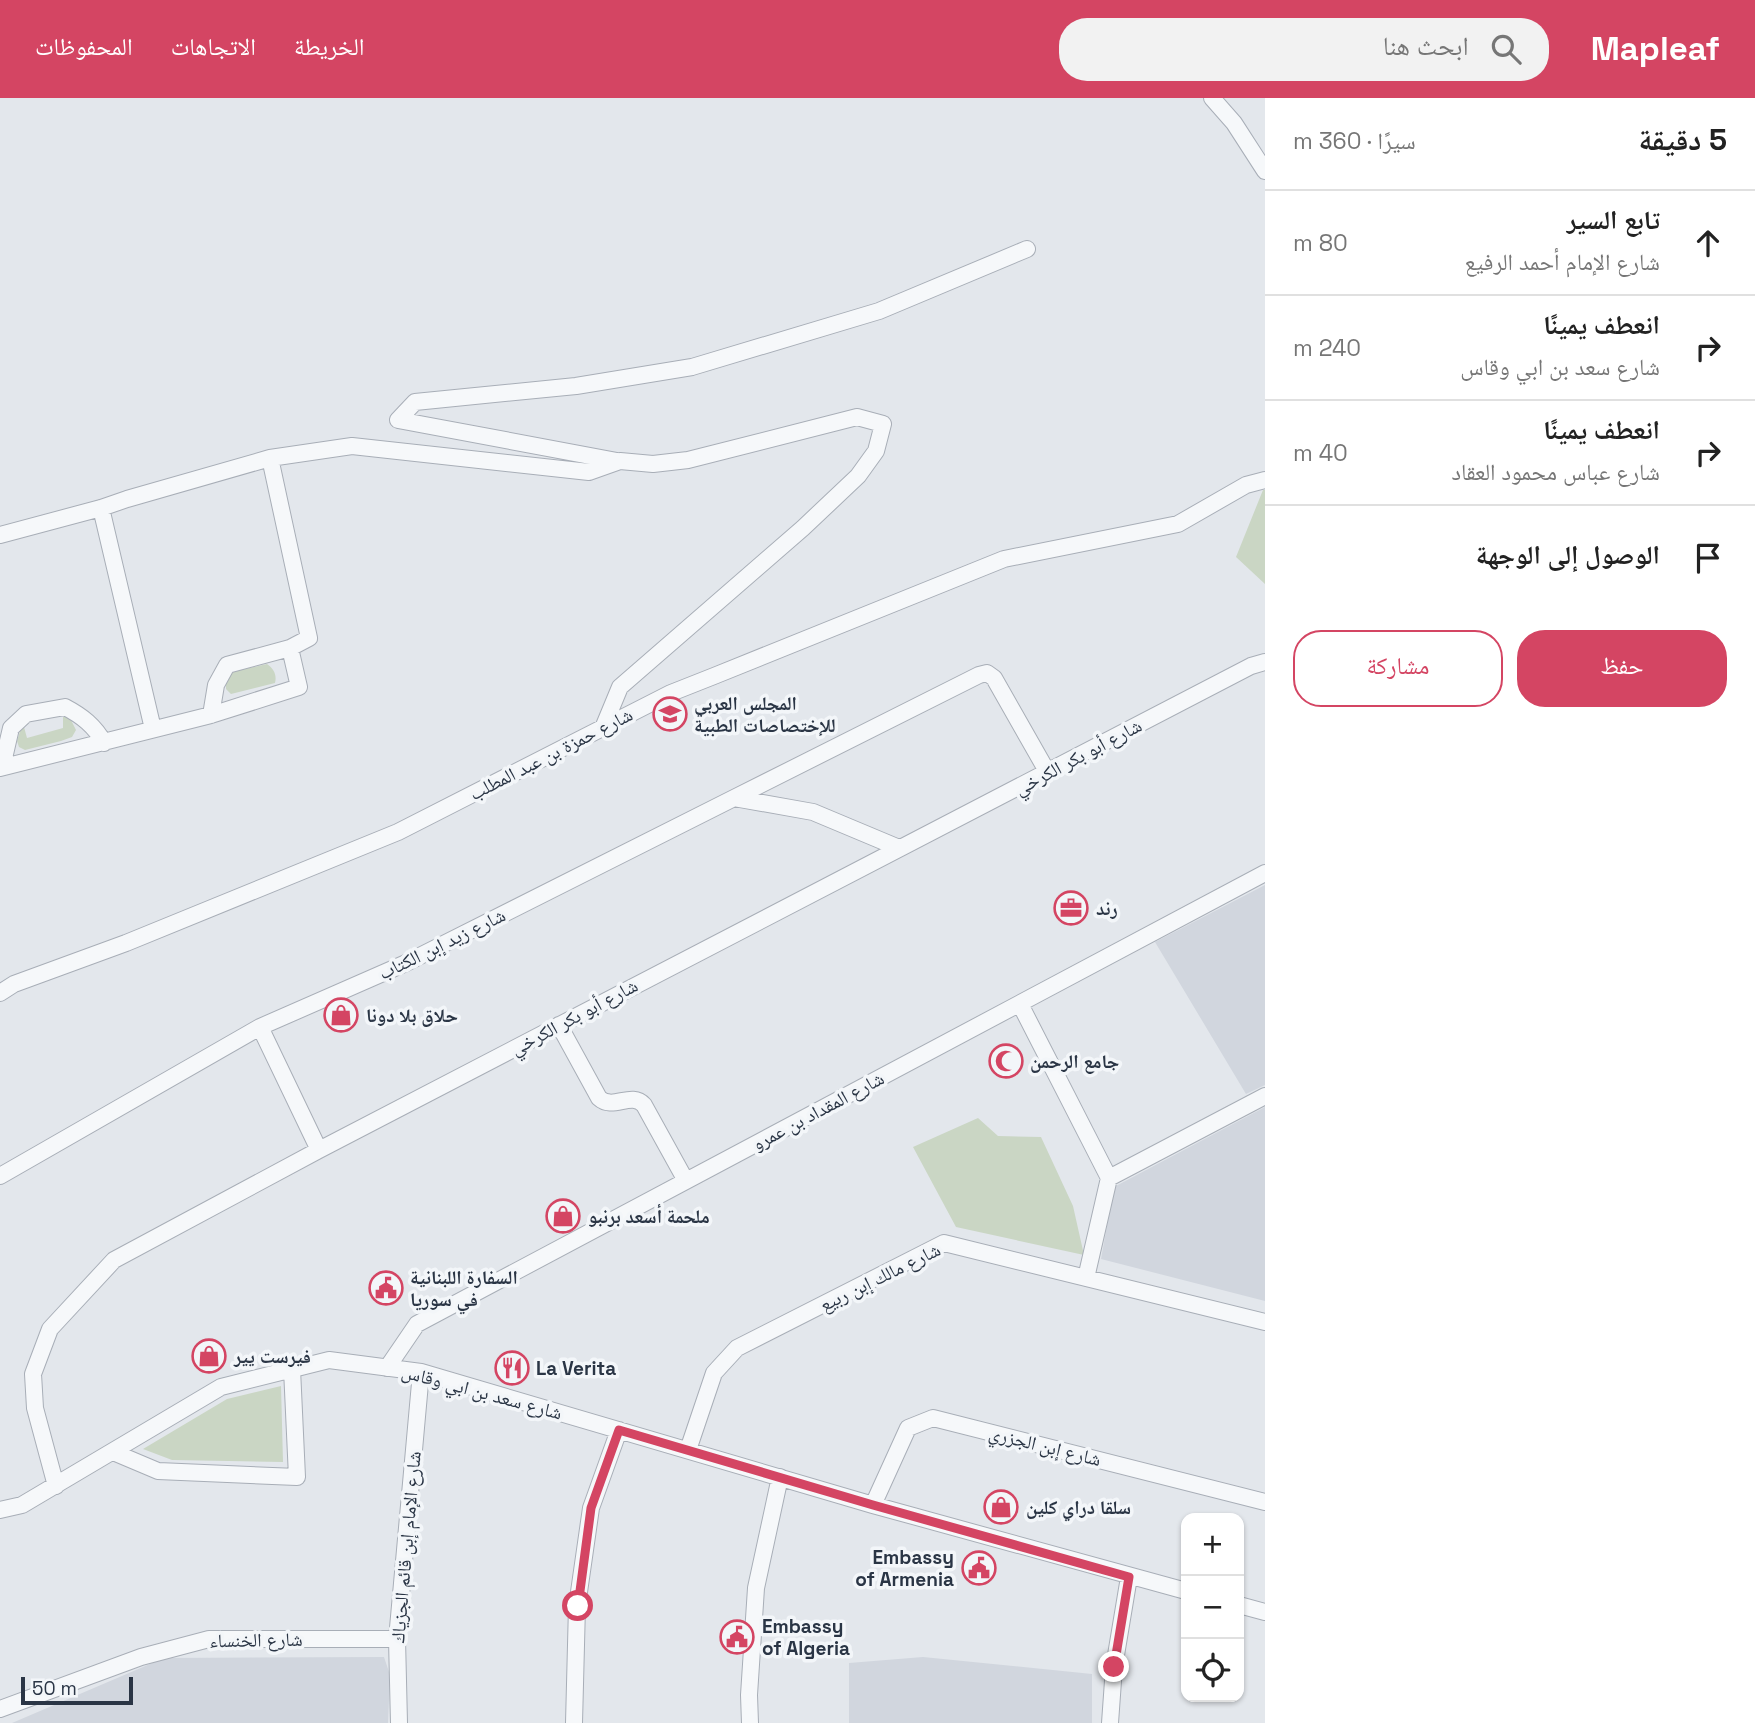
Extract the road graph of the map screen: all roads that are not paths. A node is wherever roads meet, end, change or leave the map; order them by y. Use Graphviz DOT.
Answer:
graph roads {
  1 [pos="1212,98"];
  2 [pos="1265,172"];
  3 [pos="1027,248"];
  4 [pos="270,458"];
  5 [pos="620,461"];
  6 [pos="1265,480"];
  7 [pos="101,508"];
  8 [pos="0,535"];
  9 [pos="290,648"];
  10 [pos="1265,662"];
  11 [pos="212,715"];
  12 [pos="603,728"];
  13 [pos="153,729"];
  14 [pos="104,743"];
  15 [pos="1,767"];
  16 [pos="1048,773"];
  17 [pos="734,797"];
  18 [pos="899,848"];
  19 [pos="1265,873"];
  20 [pos="0,993"];
  21 [pos="1020,1004"];
  22 [pos="559,1025"];
  23 [pos="260,1027"];
  24 [pos="1265,1096"];
  25 [pos="319,1150"];
  26 [pos="0,1177"];
  27 [pos="1109,1178"];
  28 [pos="687,1181"];
  29 [pos="1086,1278"];
  30 [pos="1265,1322"];
  31 [pos="387,1368"];
  32 [pos="292,1369"];
  33 [pos="421,1372"];
  34 [pos="619,1430"];
  35 [pos="688,1450"];
  36 [pos="113,1452"];
  37 [pos="780,1477"];
  38 [pos="56,1486"];
  39 [pos="1265,1502"];
  40 [pos="873,1505"];
  41 [pos="0,1510"];
  42 [pos="1129,1577"];
  43 [pos="1181,1590"];
  44 [pos="1244,1606"];
  45 [pos="1265,1612"];
  46 [pos="397,1639"];
  47 [pos="0,1709"];
  48 [pos="399,1723"];
  49 [pos="573,1723"];
  50 [pos="750,1723"];
  51 [pos="1110,1723"];
  1 -- 2 [label="street"];
  3 -- 5 [label="street"];
  4 -- 5 [label="street"];
  4 -- 7 [label="street"];
  4 -- 9 [label="street"];
  5 -- 12 [label="street"];
  6 -- 12 [label="street, شارع حمزة بن عبد المطلب"];
  7 -- 8 [label="street"];
  7 -- 13 [label="street"];
  9 -- 11 [label="street"];
  9 -- 11 [label="street"];
  10 -- 16 [label="street, شارع أبو بكر الكرخي"];
  11 -- 13 [label="street"];
  12 -- 20 [label="street, شارع حمزة بن عبد المطلب"];
  13 -- 14 [label="street"];
  14 -- 15 [label="street"];
  14 -- 15 [label="street"];
  16 -- 17 [label="street, شارع زيد إبن الكتاب"];
  16 -- 18 [label="street, شارع أبو بكر الكرخي"];
  17 -- 18 [label="street"];
  17 -- 23 [label="street, شارع زيد إبن الكتاب"];
  18 -- 22 [label="street, شارع أبو بكر الكرخي"];
  19 -- 21 [label="street, شارع المقداد بن عمرو"];
  21 -- 27 [label="street"];
  21 -- 28 [label="street, شارع المقداد بن عمرو"];
  22 -- 25 [label="street, شارع أبو بكر الكرخي"];
  22 -- 28 [label="street"];
  23 -- 25 [label="street"];
  23 -- 26 [label="street, شارع زيد إبن الكتاب"];
  24 -- 27 [label="street"];
  25 -- 38 [label="street, شارع أبو بكر الكرخي"];
  27 -- 29 [label="street"];
  28 -- 31 [label="street, شارع المقداد بن عمرو"];
  29 -- 30 [label="street, شارع مالك إبن ربيع"];
  29 -- 35 [label="street, شارع مالك إبن ربيع"];
  31 -- 32 [label="street, شارع سعد بن ابي وقاس"];
  31 -- 33 [label="street, شارع سعد بن ابي وقاس"];
  32 -- 36 [label="street, شارع سعد بن ابي وقاس"];
  32 -- 36 [label="street"];
  33 -- 34 [label="street, شارع سعد بن ابي وقاس"];
  33 -- 46 [label="street, شارع الإمام إبن قائم الجزياك"];
  34 -- 35 [label="street, شارع سعد بن ابي وقاس"];
  34 -- 49 [label="street"];
  35 -- 37 [label="street, شارع سعد بن ابي وقاس"];
  36 -- 38 [label="street, شارع سعد بن ابي وقاس"];
  37 -- 40 [label="street, شارع سعد بن ابي وقاس"];
  37 -- 50 [label="street"];
  38 -- 41 [label="street, شارع سعد بن ابي وقاس"];
  39 -- 40 [label="street, شارع إبن الجزري"];
  40 -- 42 [label="street, شارع سعد بن ابي وقاس"];
  42 -- 43 [label="street, شارع سعد بن ابي وقاس"];
  42 -- 51 [label="street"];
  44 -- 45 [label="street"];
  46 -- 47 [label="street, شارع الخنساء"];
  46 -- 48 [label="street, شارع الإمام إبن قائم الجزياك"];
}
